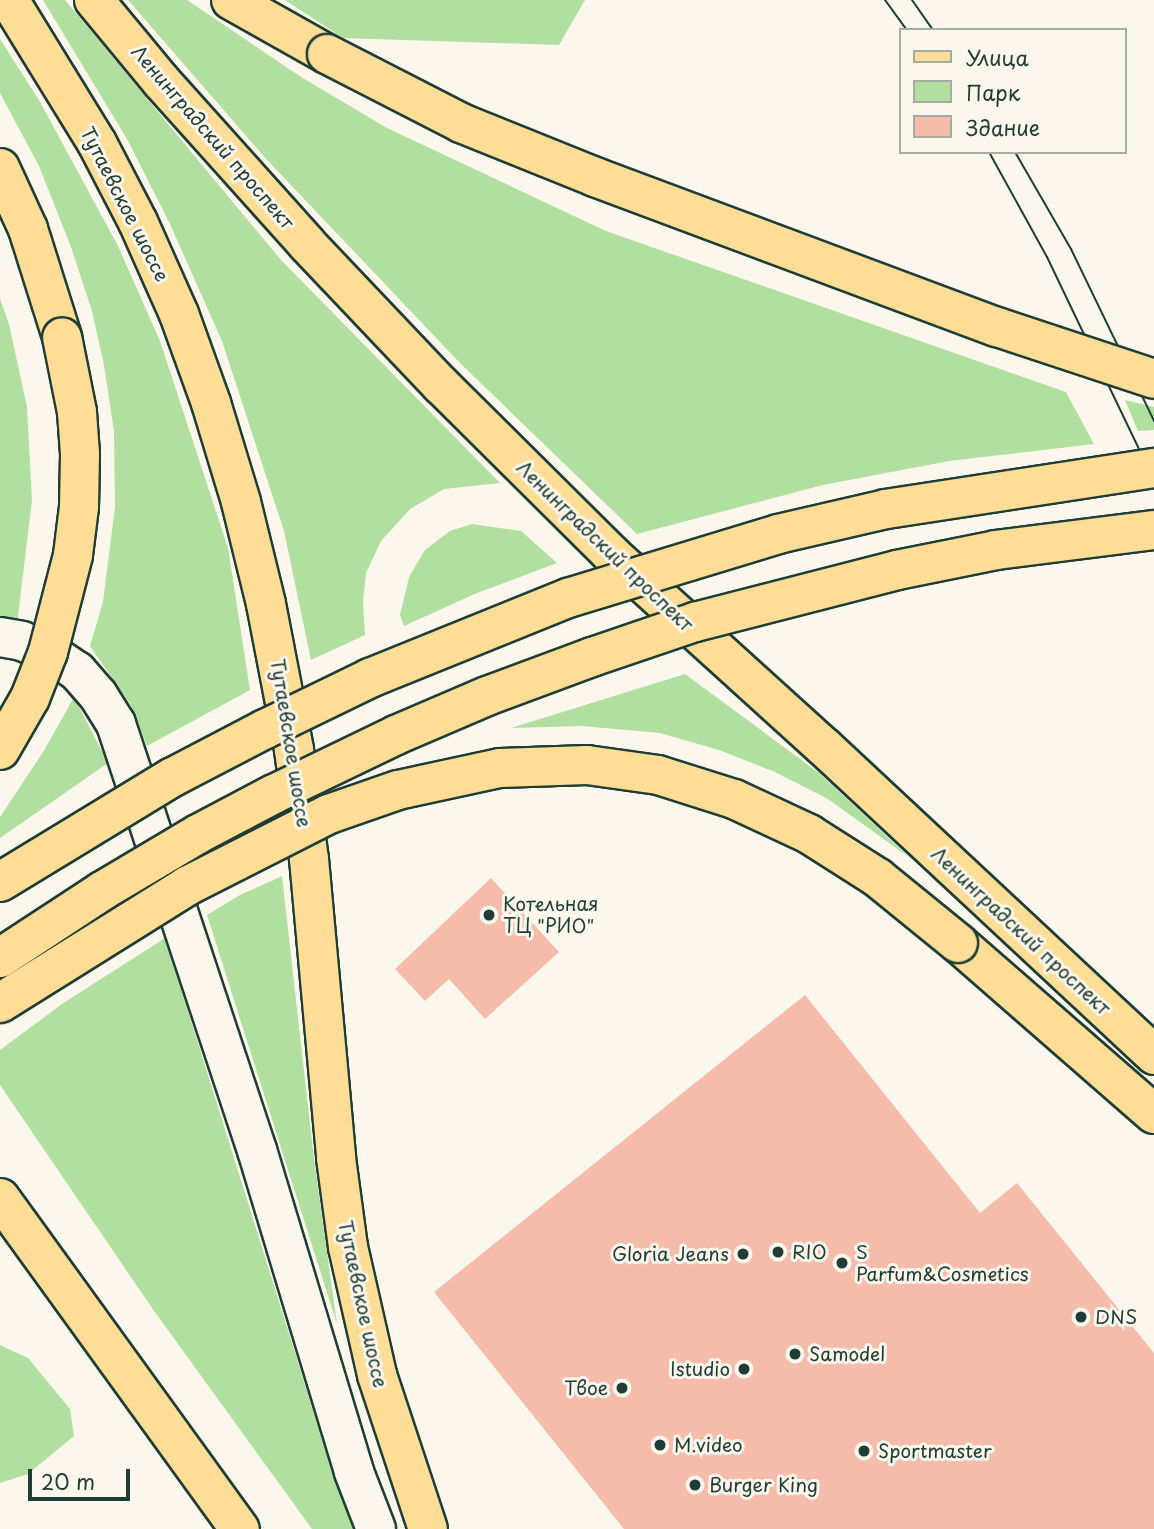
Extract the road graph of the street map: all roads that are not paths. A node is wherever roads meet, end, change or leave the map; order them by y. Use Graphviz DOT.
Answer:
graph roads {
  1 [pos="9,0"];
  2 [pos="94,0"];
  3 [pos="231,0"];
  4 [pos="0,168"];
  5 [pos="1154,379"];
  6 [pos="1154,468"];
  7 [pos="1154,530"];
  8 [pos="0,637"];
  9 [pos="0,750"];
  10 [pos="0,882"];
  11 [pos="0,958"];
  12 [pos="0,1003"];
  13 [pos="1154,1055"];
  14 [pos="1154,1114"];
  15 [pos="0,1198"];
  16 [pos="240,1529"];
  17 [pos="376,1529"];
  18 [pos="428,1529"];
  1 -- 18 [label="main road, Тутаевское шоссе"];
  2 -- 13 [label="main road, Ленинградский проспект"];
  3 -- 5 [label="main road, bridge"];
  4 -- 9 [label="main road, bridge"];
  6 -- 10 [label="main road, bridge"];
  7 -- 11 [label="main road, bridge"];
  8 -- 17 [label="street"];
  12 -- 14 [label="main road, bridge"];
  15 -- 16 [label="main road"];
}
